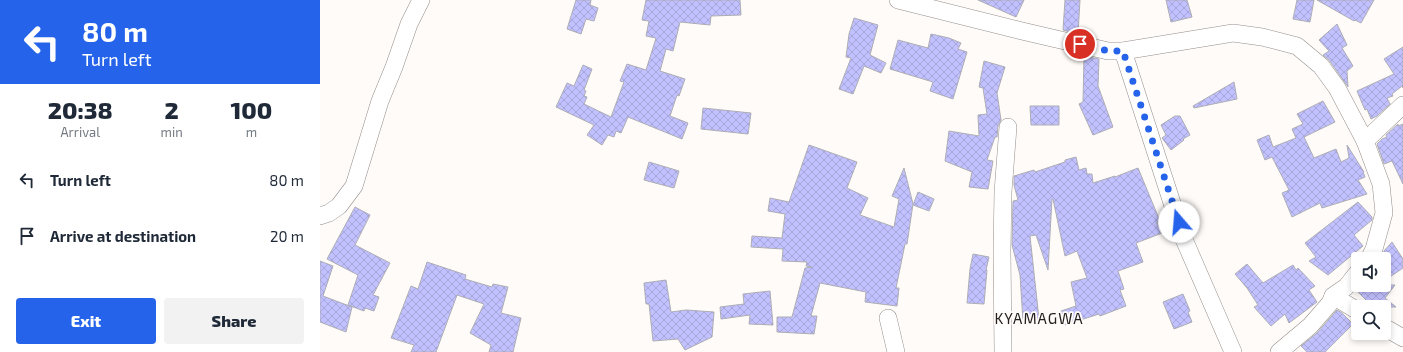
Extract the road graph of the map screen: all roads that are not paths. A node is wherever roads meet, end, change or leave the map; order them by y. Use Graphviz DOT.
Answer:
graph roads {
  1 [pos="421,0"];
  2 [pos="898,0"];
  3 [pos="1123,51"];
  4 [pos="1403,105"];
  5 [pos="1008,127"];
  6 [pos="1365,141"];
  7 [pos="320,216"];
  8 [pos="1372,252"];
  9 [pos="1351,281"];
  10 [pos="1334,296"];
  11 [pos="1351,307"];
  12 [pos="888,318"];
  13 [pos="1391,330"];
  14 [pos="1403,338"];
  15 [pos="896,352"];
  16 [pos="1002,352"];
  17 [pos="1233,352"];
  18 [pos="1279,352"];
  1 -- 7 [label="street"];
  2 -- 3 [label="street"];
  3 -- 6 [label="street"];
  3 -- 17 [label="street"];
  4 -- 6 [label="street"];
  5 -- 16 [label="street"];
  6 -- 8 [label="street"];
  9 -- 10 [label="street"];
  10 -- 11 [label="street"];
  10 -- 18 [label="street"];
  12 -- 15 [label="street"];
  13 -- 14 [label="street"];
}
